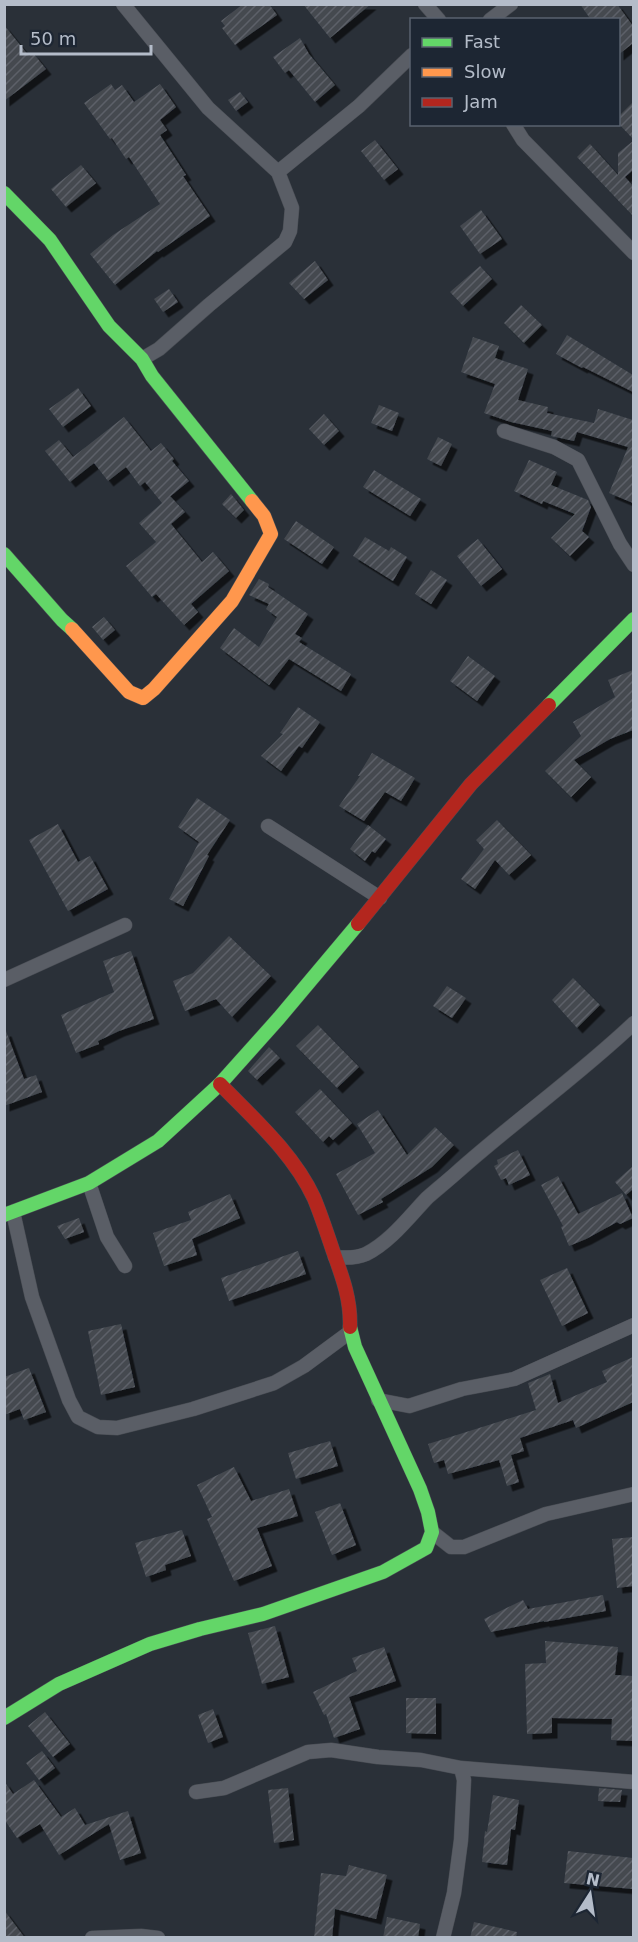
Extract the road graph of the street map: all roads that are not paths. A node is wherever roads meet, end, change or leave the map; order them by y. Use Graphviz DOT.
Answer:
graph roads {
  1 [pos="123,4"];
  2 [pos="425,4"];
  3 [pos="511,4"];
  4 [pos="437,18"];
  5 [pos="493,18"];
  6 [pos="410,56"];
  7 [pos="514,126"];
  8 [pos="278,172"];
  9 [pos="4,193"];
  10 [pos="633,253"];
  11 [pos="142,359"];
  12 [pos="504,431"];
  13 [pos="4,554"];
  14 [pos="633,565"];
  15 [pos="633,619"];
  16 [pos="268,826"];
  17 [pos="380,898"];
  18 [pos="125,925"];
  19 [pos="4,980"];
  20 [pos="633,1023"];
  21 [pos="220,1084"];
  22 [pos="88,1183"];
  23 [pos="9,1214"];
  24 [pos="334,1257"];
  25 [pos="125,1266"];
  26 [pos="633,1324"];
  27 [pos="350,1332"];
  28 [pos="378,1400"];
  29 [pos="633,1494"];
  30 [pos="432,1532"];
  31 [pos="4,1718"];
  32 [pos="461,1768"];
  33 [pos="633,1782"];
  34 [pos="196,1792"];
  35 [pos="93,1938"];
  36 [pos="158,1938"];
  37 [pos="443,1938"];
  1 -- 8 [label="street"];
  2 -- 4 [label="street"];
  3 -- 5 [label="street"];
  6 -- 8 [label="street"];
  7 -- 10 [label="street"];
  8 -- 11 [label="street"];
  9 -- 11 [label="street"];
  11 -- 13 [label="street"];
  12 -- 14 [label="street"];
  15 -- 17 [label="street"];
  16 -- 17 [label="street"];
  17 -- 21 [label="street"];
  18 -- 19 [label="street"];
  20 -- 24 [label="street"];
  21 -- 22 [label="street"];
  21 -- 24 [label="street"];
  22 -- 23 [label="street"];
  22 -- 25 [label="street"];
  23 -- 27 [label="street"];
  24 -- 27 [label="street"];
  26 -- 28 [label="street"];
  27 -- 28 [label="street"];
  28 -- 30 [label="street"];
  29 -- 30 [label="street"];
  30 -- 31 [label="street"];
  32 -- 33 [label="street"];
  32 -- 34 [label="street"];
  32 -- 37 [label="street"];
  35 -- 36 [label="street"];
}
